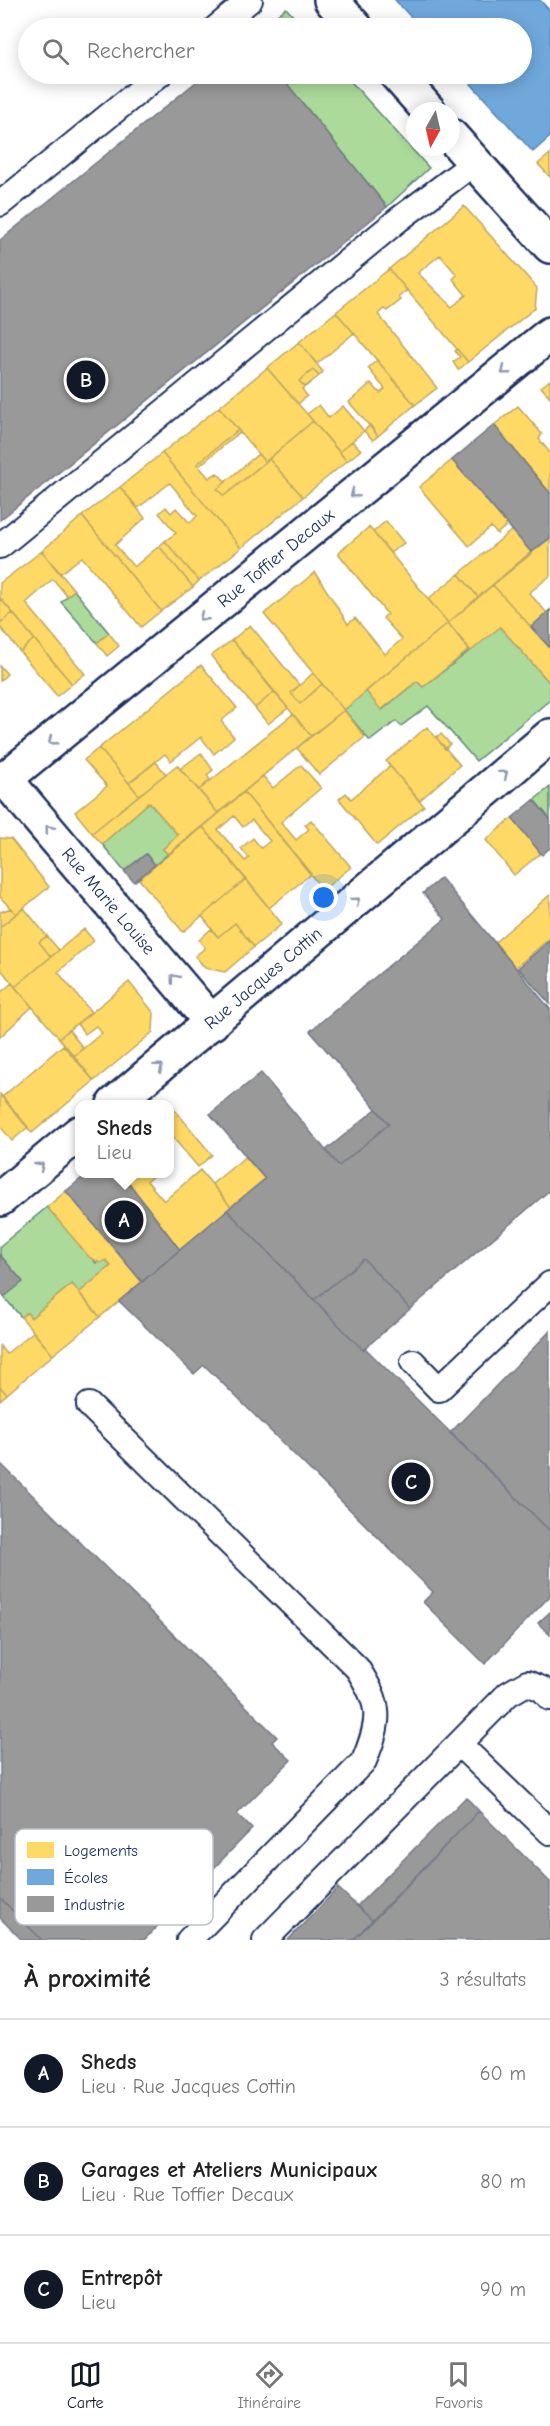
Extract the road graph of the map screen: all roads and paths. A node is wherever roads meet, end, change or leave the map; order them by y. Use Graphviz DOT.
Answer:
graph roads {
  1 [pos="250,0"];
  2 [pos="331,0"];
  3 [pos="228,18"];
  4 [pos="347,18"];
  5 [pos="148,84"];
  6 [pos="405,84"];
  7 [pos="421,102"];
  8 [pos="460,147"];
  9 [pos="474,163"];
  10 [pos="0,204"];
  11 [pos="550,246"];
  12 [pos="550,334"];
  13 [pos="0,546"];
  14 [pos="550,736"];
  15 [pos="3,781"];
  16 [pos="212,1023"];
  17 [pos="119,1100"];
  18 [pos="75,1136"];
  19 [pos="0,1199"];
  20 [pos="550,1284"];
  21 [pos="413,1362"];
  22 [pos="89,1405"];
  23 [pos="550,1698"];
  24 [pos="459,1744"];
  25 [pos="550,1832"];
  26 [pos="213,1915"];
  27 [pos="204,1925"];
  28 [pos="189,1940"];
  29 [pos="265,1940"];
  1 -- 3 [label="lane"];
  2 -- 4 [label="street"];
  5 -- 10 [label="lane"];
  6 -- 7 [label="street"];
  8 -- 9 [label="street"];
  9 -- 11 [label="street"];
  9 -- 13 [label="lane"];
  12 -- 15 [label="street, Rue Toffier Decaux, one-way"];
  16 -- 14 [label="street, Rue Jacques Cottin, one-way"];
  16 -- 15 [label="street, Rue Marie Louise, one-way"];
  17 -- 16 [label="street, Rue Jacques Cottin, one-way"];
  19 -- 18 [label="street, one-way"];
  20 -- 21 [label="lane"];
  22 -- 26 [label="lane"];
  23 -- 24 [label="lane"];
  24 -- 25 [label="lane"];
  24 -- 29 [label="lane"];
  27 -- 28 [label="lane"];
}
